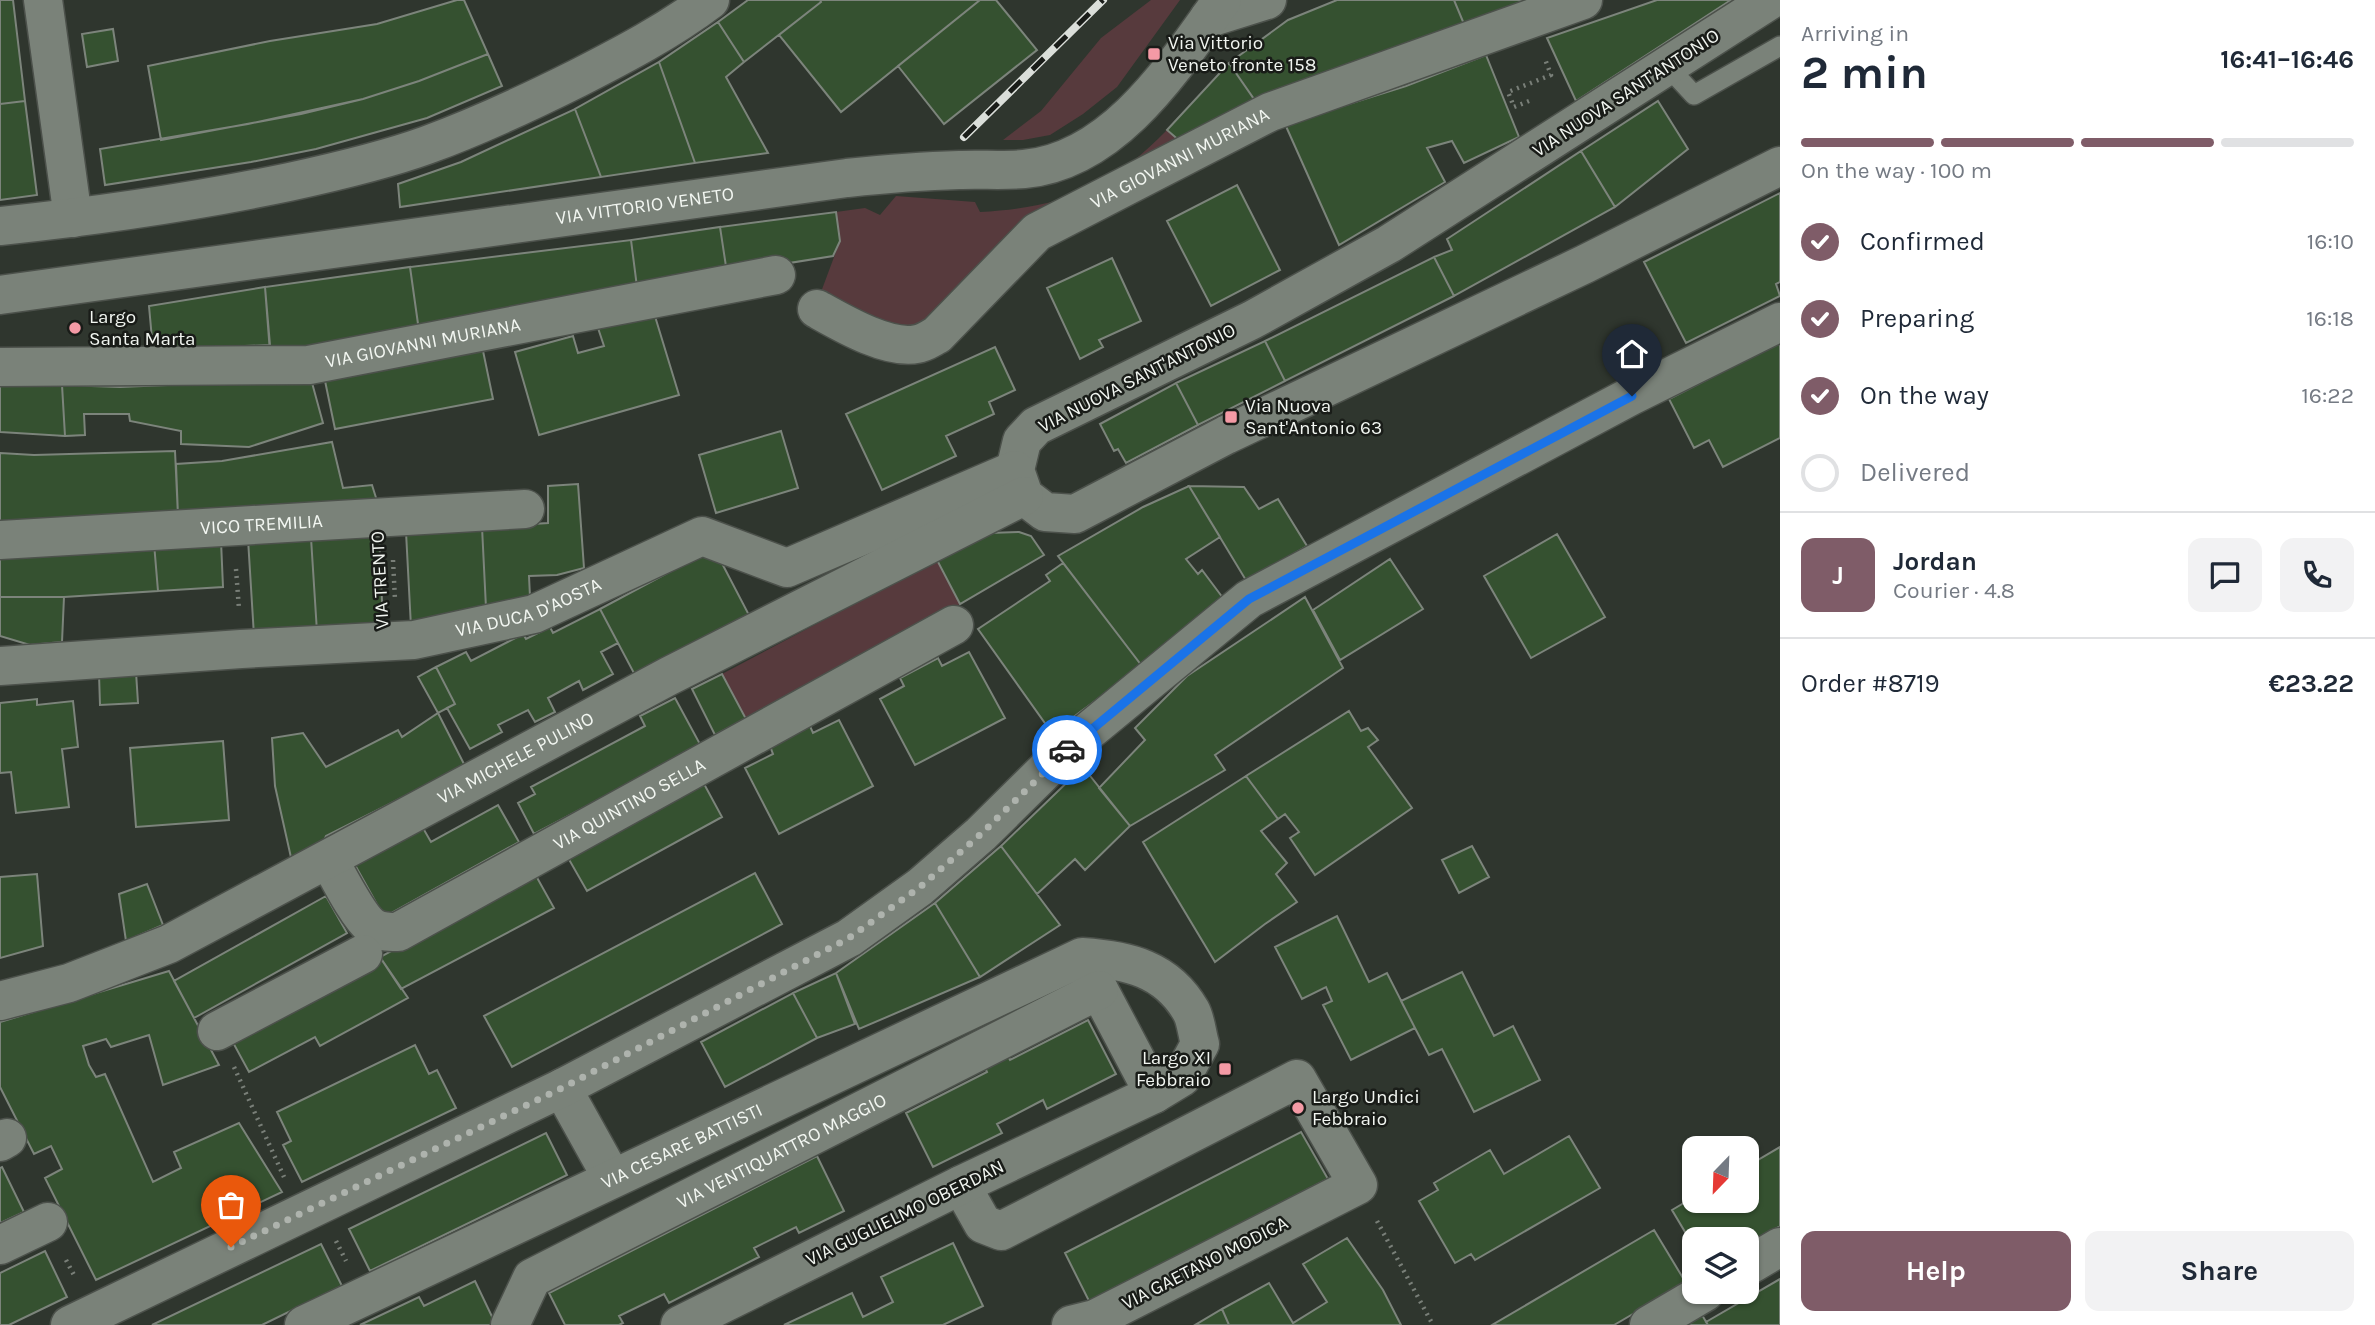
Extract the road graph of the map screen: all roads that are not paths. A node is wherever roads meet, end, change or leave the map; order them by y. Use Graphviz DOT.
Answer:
graph roads {
  1 [pos="43,0"];
  2 [pos="710,0"];
  3 [pos="1267,0"];
  4 [pos="1583,0"];
  5 [pos="1770,0"];
  6 [pos="1215,9"];
  7 [pos="1780,46"];
  8 [pos="1668,67"];
  9 [pos="1780,166"];
  10 [pos="73,218"];
  11 [pos="0,226"];
  12 [pos="776,275"];
  13 [pos="0,295"];
  14 [pos="817,309"];
  15 [pos="1780,322"];
  16 [pos="0,367"];
  17 [pos="1019,483"];
  18 [pos="525,509"];
  19 [pos="0,540"];
  20 [pos="954,625"];
  21 [pos="3,665"];
  22 [pos="329,860"];
  23 [pos="363,954"];
  24 [pos="1080,979"];
  25 [pos="0,1001"];
  26 [pos="217,1031"];
  27 [pos="562,1088"];
  28 [pos="1143,1099"];
  29 [pos="612,1178"];
  30 [pos="961,1185"];
  31 [pos="48,1222"];
  32 [pos="0,1245"];
  33 [pos="1780,1247"];
  34 [pos="1759,1259"];
  35 [pos="1685,1304"];
  36 [pos="70,1325"];
  37 [pos="304,1325"];
  38 [pos="510,1325"];
  39 [pos="680,1325"];
  40 [pos="1071,1325"];
  41 [pos="1649,1325"];
  1 -- 10 [label="street"];
  2 -- 10 [label="street"];
  3 -- 6 [label="street"];
  4 -- 14 [label="street, VIA GIOVANNI MURIANA"];
  5 -- 8 [label="street, VIA NUOVA SANT'ANTONIO"];
  6 -- 13 [label="street, VIA VITTORIO VENETO"];
  7 -- 8 [label="lane"];
  8 -- 17 [label="street, VIA NUOVA SANT'ANTONIO"];
  9 -- 17 [label="street"];
  10 -- 11 [label="street"];
  12 -- 16 [label="street, VIA GIOVANNI MURIANA"];
  15 -- 27 [label="street"];
  17 -- 21 [label="street, VIA DUCA D'AOSTA"];
  17 -- 22 [label="street, VIA MICHELE PULINO"];
  18 -- 19 [label="street, VICO TREMILIA"];
  20 -- 22 [label="street, VIA QUINTINO SELLA"];
  22 -- 25 [label="street, VIA MICHELE PULINO"];
  23 -- 26 [label="street"];
  24 -- 28 [label="street"];
  24 -- 28 [label="street, VIA GUGLIELMO OBERDAN"];
  24 -- 29 [label="street, VIA CESARE BATTISTI"];
  24 -- 38 [label="street, VIA VENTIQUATTRO MAGGIO"];
  27 -- 29 [label="street"];
  27 -- 36 [label="street"];
  28 -- 30 [label="street, VIA GUGLIELMO OBERDAN"];
  29 -- 37 [label="street, VIA CESARE BATTISTI"];
  30 -- 39 [label="street, VIA GUGLIELMO OBERDAN"];
  30 -- 40 [label="street, VIA GAETANO MODICA"];
  31 -- 32 [label="street"];
  33 -- 34 [label="street"];
  35 -- 41 [label="street"];
}
